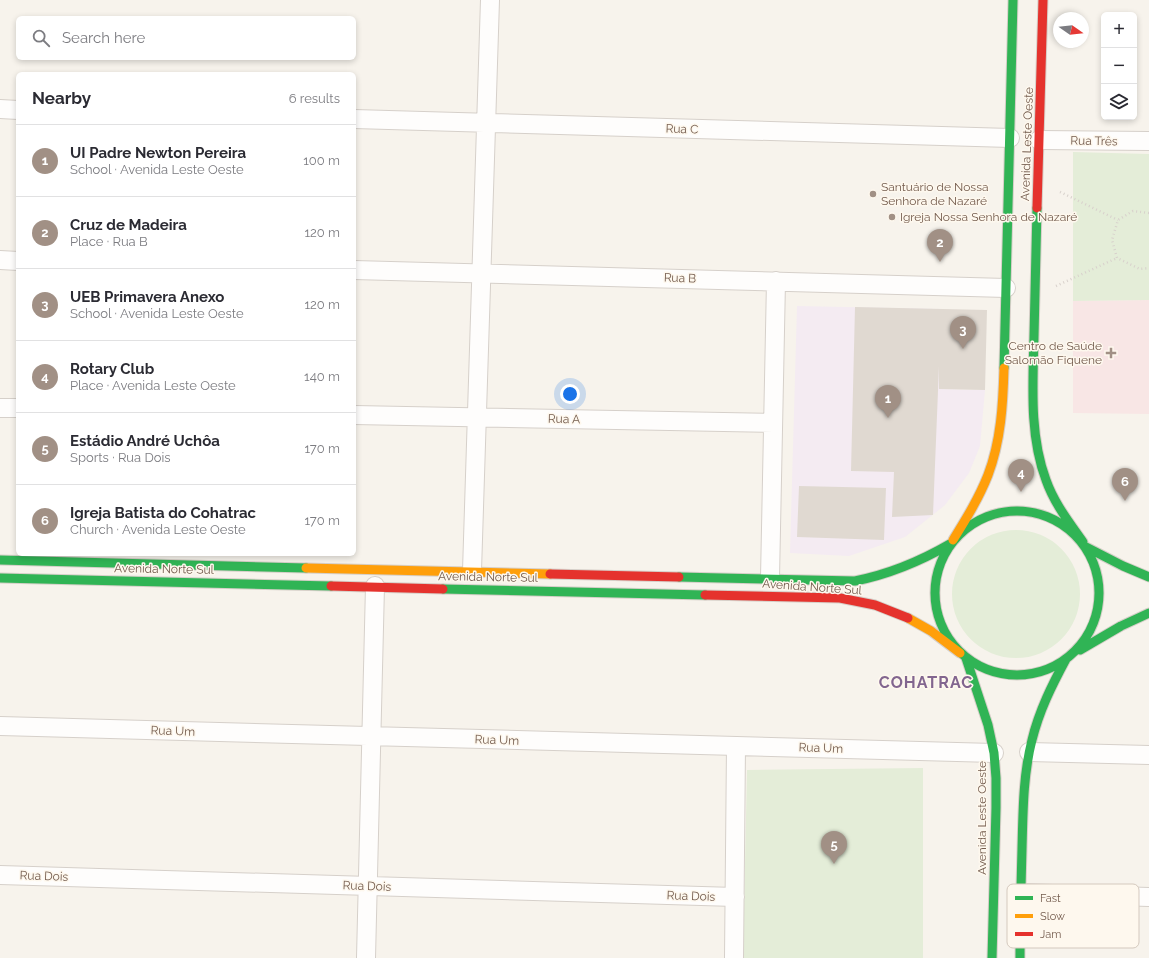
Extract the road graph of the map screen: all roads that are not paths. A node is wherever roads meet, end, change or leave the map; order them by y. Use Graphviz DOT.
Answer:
graph roads {
  1 [pos="490,0"];
  2 [pos="1013,0"];
  3 [pos="1043,0"];
  4 [pos="0,109"];
  5 [pos="16,110"];
  6 [pos="356,119"];
  7 [pos="486,123"];
  8 [pos="1010,138"];
  9 [pos="1039,140"];
  10 [pos="1149,142"];
  11 [pos="0,260"];
  12 [pos="16,261"];
  13 [pos="356,270"];
  14 [pos="481,273"];
  15 [pos="776,281"];
  16 [pos="1006,288"];
  17 [pos="0,408"];
  18 [pos="16,408"];
  19 [pos="356,415"];
  20 [pos="477,417"];
  21 [pos="773,423"];
  22 [pos="952,542"];
  23 [pos="1084,544"];
  24 [pos="0,560"];
  25 [pos="472,571"];
  26 [pos="1149,577"];
  27 [pos="0,578"];
  28 [pos="770,578"];
  29 [pos="375,586"];
  30 [pos="1149,613"];
  31 [pos="963,655"];
  32 [pos="1067,658"];
  33 [pos="0,726"];
  34 [pos="372,736"];
  35 [pos="736,746"];
  36 [pos="1029,752"];
  37 [pos="994,753"];
  38 [pos="1149,755"];
  39 [pos="0,875"];
  40 [pos="1021,884"];
  41 [pos="368,886"];
  42 [pos="735,897"];
  43 [pos="1139,897"];
  44 [pos="1149,897"];
  45 [pos="1020,948"];
  46 [pos="366,958"];
  47 [pos="734,958"];
  48 [pos="992,958"];
  49 [pos="1020,958"];
  1 -- 7 [label="street"];
  2 -- 8 [label="main road, Avenida Leste Oeste"];
  3 -- 9 [label="main road, Avenida Leste Oeste"];
  4 -- 5 [label="street"];
  6 -- 7 [label="street, Rua C"];
  7 -- 8 [label="street, Rua C"];
  7 -- 14 [label="street"];
  8 -- 16 [label="main road, Avenida Leste Oeste"];
  9 -- 10 [label="street, Rua Três"];
  9 -- 23 [label="main road, Avenida Leste Oeste"];
  11 -- 12 [label="street"];
  13 -- 14 [label="street, Rua B"];
  14 -- 15 [label="street, Rua B"];
  14 -- 20 [label="street"];
  15 -- 16 [label="street, Rua B"];
  15 -- 21 [label="street"];
  16 -- 22 [label="main road, Avenida Leste Oeste"];
  17 -- 18 [label="street"];
  19 -- 20 [label="street, Rua A"];
  20 -- 21 [label="street, Rua A"];
  20 -- 25 [label="street"];
  21 -- 28 [label="street"];
  22 -- 23 [label="main road"];
  22 -- 28 [label="main road, Avenida Norte Sul"];
  22 -- 31 [label="main road, Avenida Leste Oeste"];
  23 -- 26 [label="main road"];
  23 -- 32 [label="main road"];
  24 -- 25 [label="main road, Avenida Norte Sul"];
  25 -- 28 [label="main road, Avenida Norte Sul"];
  27 -- 29 [label="main road, Avenida Norte Sul"];
  29 -- 31 [label="main road, Avenida Norte Sul"];
  29 -- 34 [label="street"];
  30 -- 32 [label="main road"];
  31 -- 32 [label="main road"];
  31 -- 37 [label="main road, Avenida Leste Oeste"];
  32 -- 36 [label="main road"];
  33 -- 34 [label="street, Rua Um"];
  34 -- 35 [label="street, Rua Um"];
  34 -- 41 [label="street"];
  35 -- 37 [label="street, Rua Um"];
  35 -- 42 [label="street"];
  36 -- 38 [label="street"];
  36 -- 40 [label="main road"];
  37 -- 48 [label="main road, Avenida Leste Oeste"];
  39 -- 41 [label="street, Rua Dois"];
  41 -- 42 [label="street, Rua Dois"];
  41 -- 46 [label="street"];
  42 -- 47 [label="street"];
  43 -- 44 [label="street"];
  45 -- 49 [label="main road"];
}
